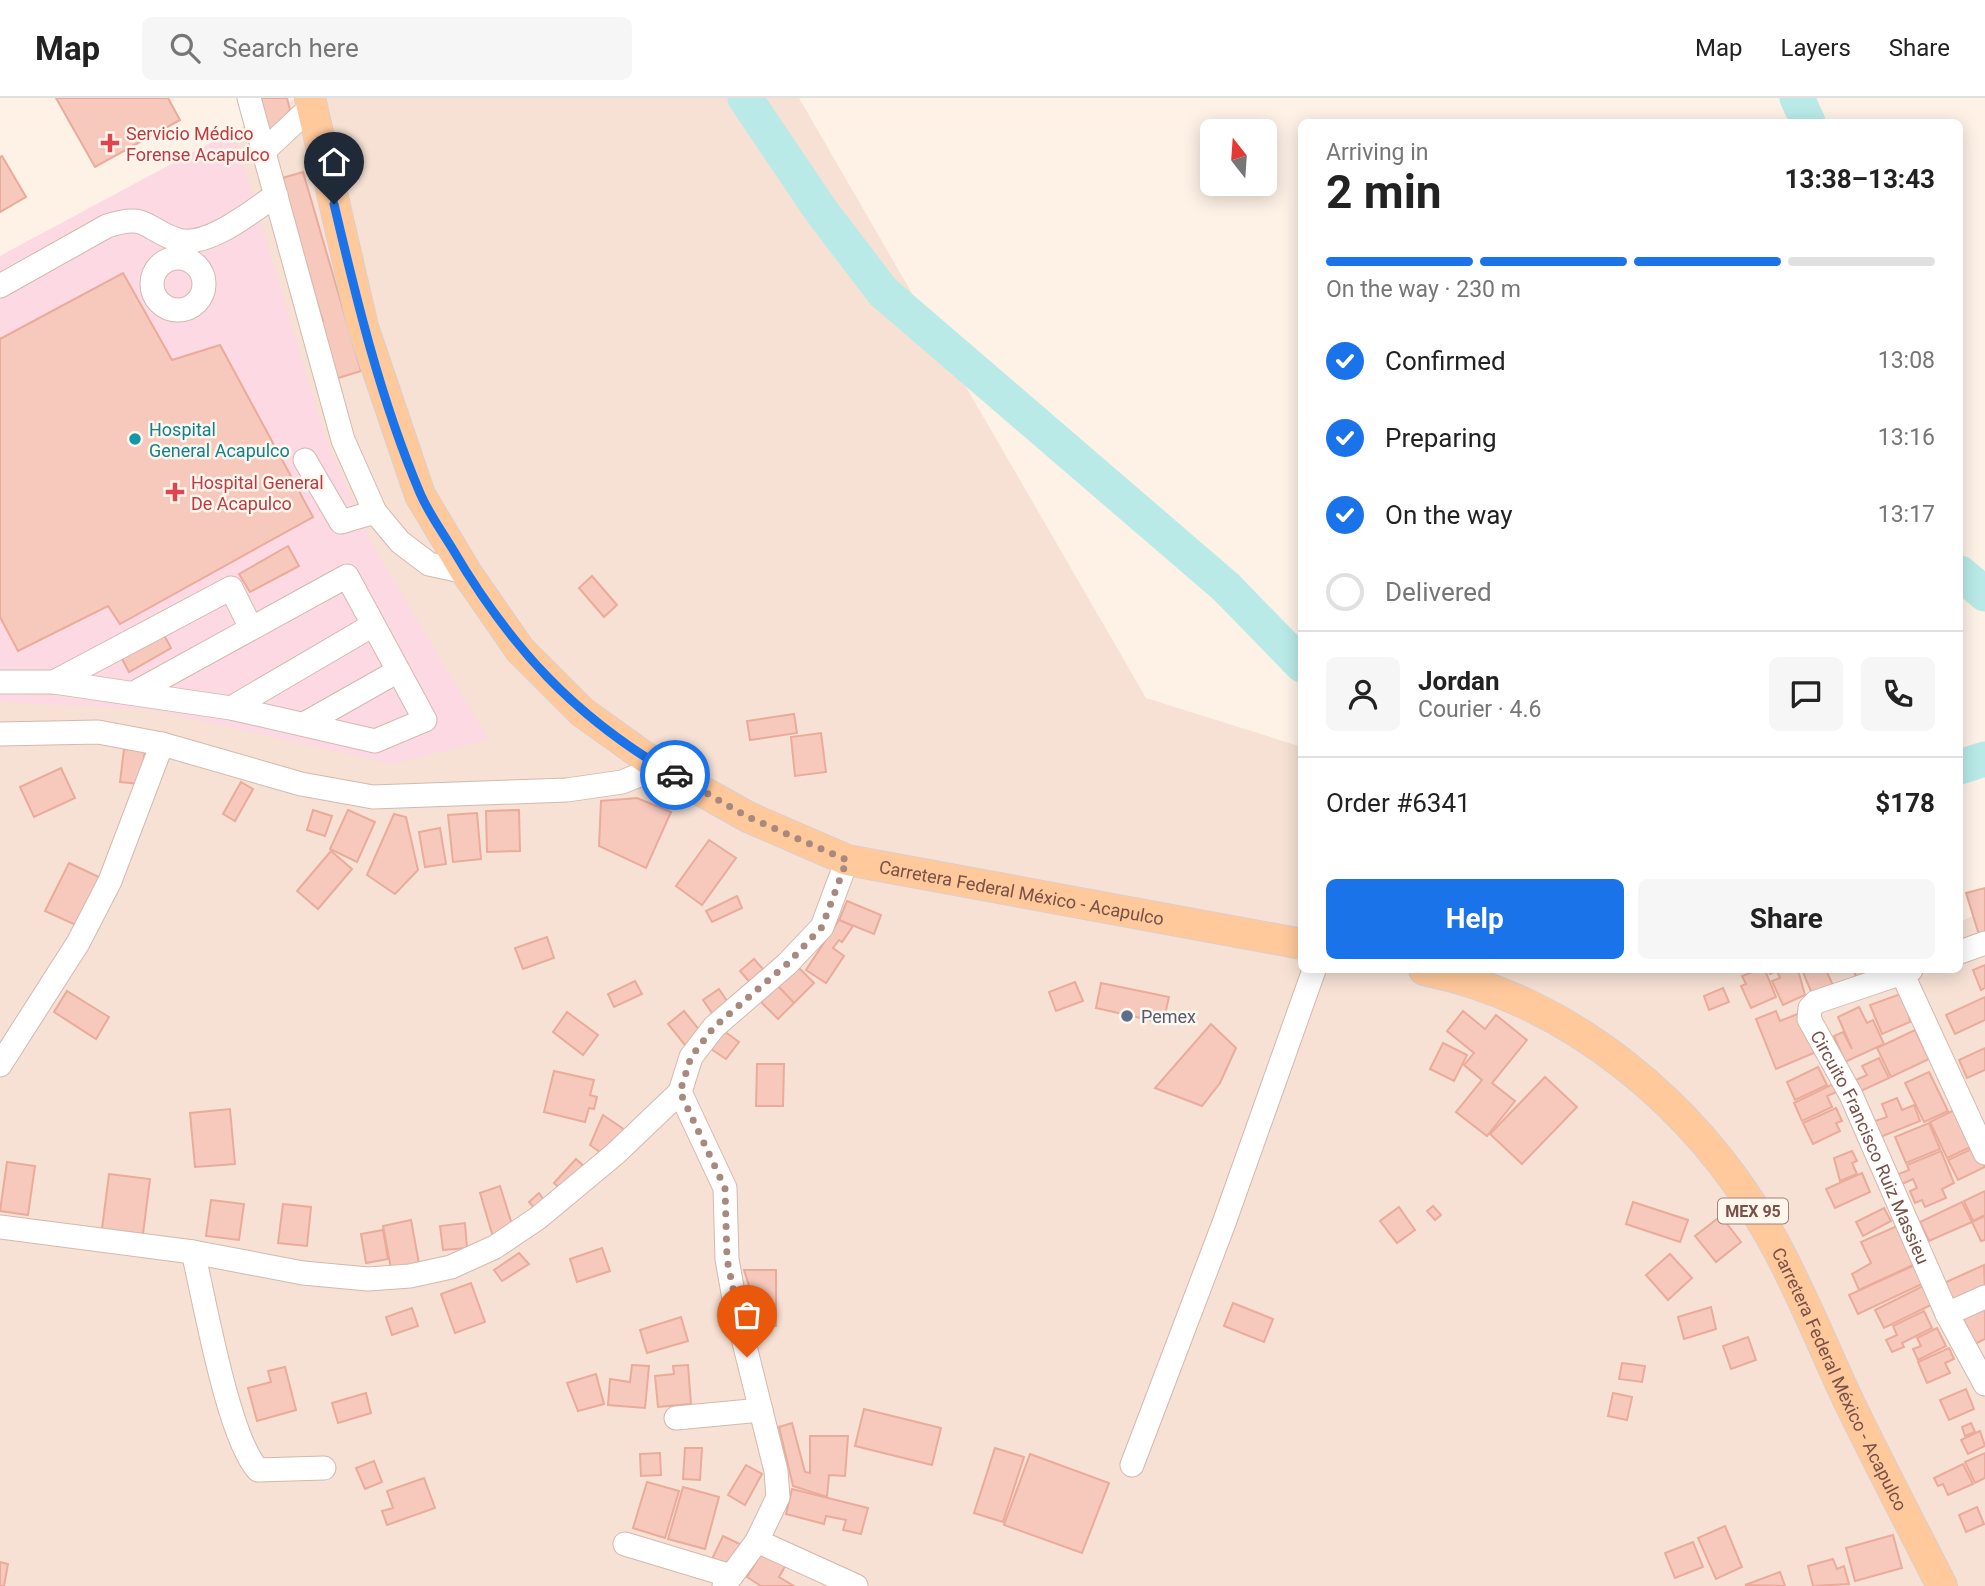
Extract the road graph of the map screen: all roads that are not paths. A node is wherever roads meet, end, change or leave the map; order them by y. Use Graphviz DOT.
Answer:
graph roads {
  1 [pos="249,98"];
  2 [pos="311,102"];
  3 [pos="263,152"];
  4 [pos="276,195"];
  5 [pos="0,286"];
  6 [pos="305,460"];
  7 [pos="375,512"];
  8 [pos="466,572"];
  9 [pos="373,625"];
  10 [pos="251,628"];
  11 [pos="398,671"];
  12 [pos="0,682"];
  13 [pos="54,682"];
  14 [pos="134,693"];
  15 [pos="231,708"];
  16 [pos="304,724"];
  17 [pos="0,734"];
  18 [pos="162,744"];
  19 [pos="659,767"];
  20 [pos="847,860"];
  21 [pos="1298,943"];
  22 [pos="1985,943"];
  23 [pos="1963,951"];
  24 [pos="1313,973"];
  25 [pos="1440,973"];
  26 [pos="1900,973"];
  27 [pos="1907,973"];
  28 [pos="0,1065"];
  29 [pos="680,1092"];
  30 [pos="1985,1153"];
  31 [pos="0,1227"];
  32 [pos="193,1252"];
  33 [pos="1985,1297"];
  34 [pos="1947,1314"];
  35 [pos="1985,1384"];
  36 [pos="761,1410"];
  37 [pos="676,1418"];
  38 [pos="1132,1465"];
  39 [pos="324,1468"];
  40 [pos="757,1541"];
  41 [pos="625,1544"];
  42 [pos="728,1581"];
  43 [pos="856,1586"];
  44 [pos="1942,1586"];
  1 -- 3 [label="street"];
  2 -- 3 [label="street"];
  2 -- 8 [label="main road, Carretera Federal México - Acapulco"];
  3 -- 4 [label="street"];
  4 -- 5 [label="street"];
  4 -- 7 [label="street"];
  6 -- 7 [label="street"];
  7 -- 8 [label="street"];
  8 -- 19 [label="main road, Carretera Federal México - Acapulco"];
  9 -- 10 [label="street"];
  9 -- 11 [label="street"];
  9 -- 15 [label="street"];
  10 -- 13 [label="street"];
  10 -- 14 [label="street"];
  11 -- 16 [label="street"];
  11 -- 16 [label="street"];
  12 -- 13 [label="street"];
  13 -- 14 [label="street"];
  14 -- 15 [label="street"];
  15 -- 16 [label="street"];
  17 -- 18 [label="street"];
  18 -- 19 [label="street"];
  18 -- 28 [label="street"];
  19 -- 20 [label="main road, Carretera Federal México - Acapulco"];
  20 -- 21 [label="main road, Carretera Federal México - Acapulco"];
  20 -- 29 [label="street"];
  22 -- 23 [label="street"];
  24 -- 38 [label="street"];
  25 -- 44 [label="main road, Carretera Federal México - Acapulco / MEX 95"];
  26 -- 34 [label="street, Circuito Francisco Ruiz Massieu"];
  27 -- 30 [label="street"];
  29 -- 32 [label="street"];
  29 -- 36 [label="street"];
  31 -- 32 [label="street"];
  32 -- 39 [label="street"];
  33 -- 34 [label="street"];
  34 -- 35 [label="street, Circuito Francisco Ruiz Massieu"];
  36 -- 37 [label="street"];
  36 -- 40 [label="street"];
  40 -- 42 [label="street"];
  40 -- 43 [label="street"];
  41 -- 42 [label="street"];
}
